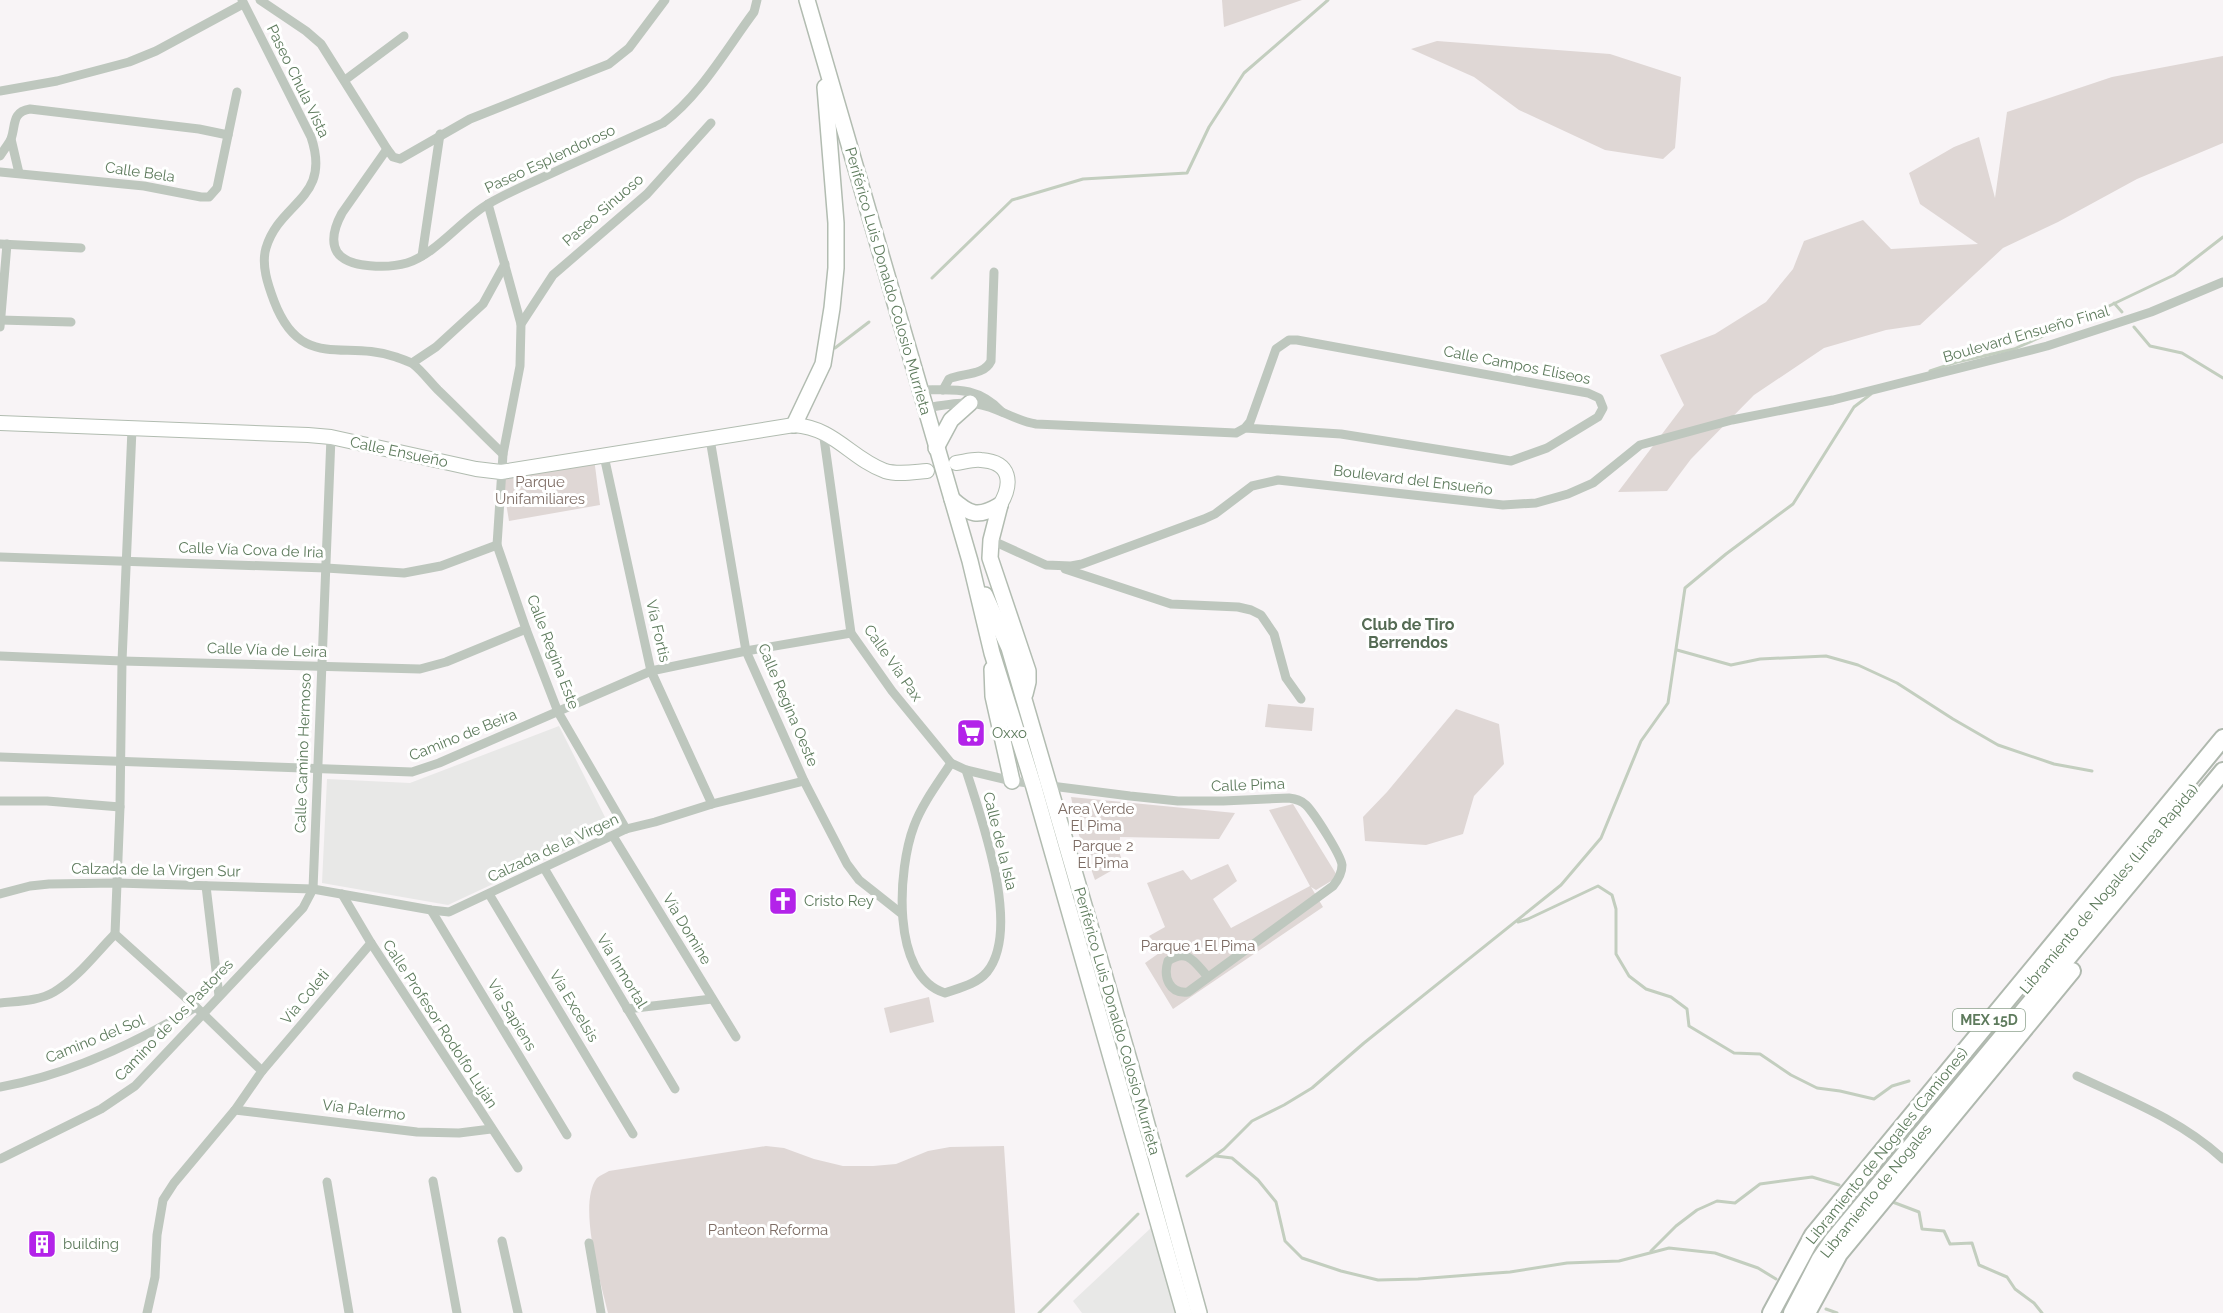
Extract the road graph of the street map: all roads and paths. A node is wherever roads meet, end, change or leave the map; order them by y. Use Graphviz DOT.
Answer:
graph roads {
  1 [pos="260,0"];
  2 [pos="664,0"];
  3 [pos="757,0"];
  4 [pos="807,0"];
  5 [pos="243,2"];
  6 [pos="405,36"];
  7 [pos="821,46"];
  8 [pos="345,80"];
  9 [pos="0,91"];
  10 [pos="237,92"];
  11 [pos="711,123"];
  12 [pos="440,134"];
  13 [pos="228,135"];
  14 [pos="11,139"];
  15 [pos="387,149"];
  16 [pos="0,156"];
  17 [pos="0,172"];
  18 [pos="19,174"];
  19 [pos="488,204"];
  20 [pos="4,244"];
  21 [pos="81,248"];
  22 [pos="422,256"];
  23 [pos="505,264"];
  24 [pos="994,272"];
  25 [pos="2223,282"];
  26 [pos="0,320"];
  27 [pos="71,322"];
  28 [pos="521,324"];
  29 [pos="0,327"];
  30 [pos="412,363"];
  31 [pos="919,390"];
  32 [pos="942,390"];
  33 [pos="1833,400"];
  34 [pos="979,402"];
  35 [pos="924,408"];
  36 [pos="0,423"];
  37 [pos="794,425"];
  38 [pos="1245,428"];
  39 [pos="132,429"];
  40 [pos="823,431"];
  41 [pos="331,437"];
  42 [pos="710,439"];
  43 [pos="936,448"];
  44 [pos="503,454"];
  45 [pos="604,456"];
  46 [pos="956,463"];
  47 [pos="927,471"];
  48 [pos="501,472"];
  49 [pos="952,499"];
  50 [pos="1000,505"];
  51 [pos="991,540"];
  52 [pos="497,545"];
  53 [pos="0,557"];
  54 [pos="127,561"];
  55 [pos="970,561"];
  56 [pos="1059,567"];
  57 [pos="326,568"];
  58 [pos="526,629"];
  59 [pos="851,633"];
  60 [pos="1009,648"];
  61 [pos="746,651"];
  62 [pos="992,653"];
  63 [pos="0,656"];
  64 [pos="122,661"];
  65 [pos="321,667"];
  66 [pos="651,671"];
  67 [pos="1024,697"];
  68 [pos="1301,699"];
  69 [pos="558,712"];
  70 [pos="2223,738"];
  71 [pos="2223,751"];
  72 [pos="0,757"];
  73 [pos="121,761"];
  74 [pos="951,763"];
  75 [pos="318,769"];
  76 [pos="966,770"];
  77 [pos="2223,771"];
  78 [pos="1012,780"];
  79 [pos="804,781"];
  80 [pos="1033,784"];
  81 [pos="1050,786"];
  82 [pos="2223,787"];
  83 [pos="0,801"];
  84 [pos="712,804"];
  85 [pos="120,807"];
  86 [pos="626,829"];
  87 [pos="613,836"];
  88 [pos="544,868"];
  89 [pos="117,883"];
  90 [pos="206,886"];
  91 [pos="313,889"];
  92 [pos="0,894"];
  93 [pos="342,894"];
  94 [pos="489,894"];
  95 [pos="430,910"];
  96 [pos="902,914"];
  97 [pos="115,934"];
  98 [pos="370,944"];
  99 [pos="1208,977"];
  100 [pos="219,996"];
  101 [pos="712,999"];
  102 [pos="0,1004"];
  103 [pos="627,1009"];
  104 [pos="199,1010"];
  105 [pos="736,1036"];
  106 [pos="262,1071"];
  107 [pos="2077,1076"];
  108 [pos="0,1087"];
  109 [pos="675,1089"];
  110 [pos="235,1110"];
  111 [pos="491,1129"];
  112 [pos="633,1134"];
  113 [pos="567,1135"];
  114 [pos="0,1159"];
  115 [pos="2223,1159"];
  116 [pos="518,1167"];
  117 [pos="433,1181"];
  118 [pos="327,1182"];
  119 [pos="502,1241"];
  120 [pos="589,1242"];
  121 [pos="147,1313"];
  122 [pos="349,1313"];
  123 [pos="457,1313"];
  124 [pos="518,1313"];
  125 [pos="601,1313"];
  126 [pos="1185,1313"];
  127 [pos="1199,1313"];
  128 [pos="1771,1313"];
  129 [pos="1779,1313"];
  130 [pos="1792,1313"];
  131 [pos="1807,1313"];
  1 -- 8 [label="street"];
  2 -- 12 [label="street"];
  3 -- 19 [label="street, Paseo Esplendoroso"];
  4 -- 7 [label="main road, Periférico Luis Donaldo Colosio Murrieta"];
  5 -- 9 [label="street"];
  5 -- 30 [label="street, Paseo Chula Vista"];
  6 -- 8 [label="street"];
  7 -- 31 [label="main road, Periférico Luis Donaldo Colosio Murrieta"];
  7 -- 37 [label="main road"];
  8 -- 15 [label="street"];
  10 -- 13 [label="street, Calle Bela"];
  11 -- 28 [label="street, Paseo Sinuoso"];
  12 -- 15 [label="street"];
  12 -- 22 [label="street"];
  13 -- 14 [label="street"];
  13 -- 18 [label="street, Calle Bela"];
  14 -- 16 [label="street"];
  14 -- 18 [label="street"];
  15 -- 22 [label="street, Paseo Esplendoroso"];
  17 -- 18 [label="street, Calle Bela"];
  19 -- 22 [label="street, Paseo Esplendoroso"];
  19 -- 23 [label="street"];
  20 -- 21 [label="street"];
  20 -- 26 [label="street"];
  23 -- 28 [label="street"];
  23 -- 30 [label="street"];
  24 -- 32 [label="street"];
  25 -- 33 [label="street, Boulevard Ensueño Final"];
  26 -- 27 [label="street"];
  26 -- 29 [label="street"];
  28 -- 44 [label="street"];
  30 -- 44 [label="street, Paseo Chula Vista"];
  31 -- 32 [label="street, Calle Campos Eliseos"];
  31 -- 35 [label="main road, Periférico Luis Donaldo Colosio Murrieta"];
  32 -- 34 [label="street, Calle Campos Eliseos"];
  33 -- 56 [label="street, Boulevard del Ensueño"];
  34 -- 35 [label="street"];
  34 -- 38 [label="street, Calle Campos Eliseos"];
  34 -- 43 [label="main road"];
  35 -- 43 [label="main road, Periférico Luis Donaldo Colosio Murrieta"];
  36 -- 39 [label="street, Calle Ensueño"];
  37 -- 40 [label="street"];
  37 -- 42 [label="street, Calle Ensueño"];
  38 -- 38 [label="street, Calle Campos Eliseos"];
  39 -- 41 [label="street, Calle Ensueño"];
  39 -- 54 [label="street"];
  40 -- 47 [label="street"];
  40 -- 59 [label="street, Calle Vía Pax"];
  41 -- 48 [label="street, Calle Ensueño"];
  41 -- 57 [label="street, Calle Camino Hermoso"];
  42 -- 45 [label="street, Calle Ensueño"];
  42 -- 61 [label="street, Calle Regina Oeste"];
  43 -- 49 [label="main road, Periférico Luis Donaldo Colosio Murrieta"];
  44 -- 48 [label="street"];
  45 -- 48 [label="street, Calle Ensueño"];
  45 -- 66 [label="street, Vía Fortis"];
  46 -- 50 [label="street"];
  48 -- 52 [label="street, Calle Regina Este"];
  49 -- 50 [label="main road"];
  49 -- 55 [label="main road, Periférico Luis Donaldo Colosio Murrieta"];
  50 -- 51 [label="main road"];
  51 -- 56 [label="street, Boulevard del Ensueño"];
  51 -- 67 [label="main road"];
  52 -- 57 [label="street, Calle Vía Cova de Iria"];
  52 -- 58 [label="street, Calle Regina Este"];
  53 -- 54 [label="street, Calle Vía Cova de Iria"];
  54 -- 57 [label="street, Calle Vía Cova de Iria"];
  54 -- 64 [label="street"];
  55 -- 60 [label="main road, Periférico Luis Donaldo Colosio Murrieta"];
  55 -- 62 [label="main road, Periférico Luis Donaldo Colosio Murrieta"];
  56 -- 68 [label="street"];
  57 -- 65 [label="street, Calle Camino Hermoso"];
  58 -- 65 [label="street, Calle Vía de Leira"];
  58 -- 69 [label="street, Calle Regina Este"];
  59 -- 61 [label="street, Camino de Beira"];
  59 -- 74 [label="street, Calle Vía Pax"];
  60 -- 62 [label="main road"];
  60 -- 67 [label="main road, Periférico Luis Donaldo Colosio Murrieta"];
  61 -- 66 [label="street, Camino de Beira"];
  61 -- 79 [label="street, Calle Regina Oeste"];
  62 -- 78 [label="main road"];
  62 -- 80 [label="main road, Periférico Luis Donaldo Colosio Murrieta"];
  63 -- 64 [label="street, Calle Vía de Leira"];
  64 -- 65 [label="street, Calle Vía de Leira"];
  64 -- 73 [label="street"];
  65 -- 75 [label="street, Calle Camino Hermoso"];
  66 -- 69 [label="street, Camino de Beira"];
  66 -- 84 [label="street, Vía Fortis"];
  67 -- 81 [label="main road, Periférico Luis Donaldo Colosio Murrieta"];
  69 -- 75 [label="street, Camino de Beira"];
  69 -- 86 [label="street, Calle Regina Este"];
  70 -- 128 [label="highway, Libramiento de Nogales (Camiones) / MEX 15D"];
  71 -- 129 [label="highway, Libramiento de Nogales (Linea Rapida) / MEX 15D"];
  72 -- 73 [label="street, Camino de Beira"];
  73 -- 75 [label="street, Camino de Beira"];
  73 -- 85 [label="street"];
  74 -- 76 [label="street, Calle Vía Pax"];
  74 -- 96 [label="street, Calle de la Isla"];
  75 -- 91 [label="street, Calle Camino Hermoso"];
  76 -- 78 [label="street, Calle Vía Pax"];
  76 -- 96 [label="street, Calle de la Isla"];
  77 -- 130 [label="highway, Libramiento de Nogales / MEX 15D"];
  78 -- 80 [label="street, Calle Vía Pax"];
  79 -- 84 [label="street, Calzada de la Virgen"];
  79 -- 96 [label="street, Calle Regina Oeste"];
  80 -- 81 [label="street, Calle Vía Pax"];
  80 -- 126 [label="main road, Periférico Luis Donaldo Colosio Murrieta"];
  81 -- 99 [label="street, Calle Pima"];
  81 -- 127 [label="main road, Periférico Luis Donaldo Colosio Murrieta"];
  82 -- 131 [label="highway, Libramiento de Nogales / MEX 15D"];
  83 -- 85 [label="street"];
  84 -- 86 [label="street, Calzada de la Virgen"];
  85 -- 89 [label="street"];
  86 -- 87 [label="street, Calzada de la Virgen"];
  87 -- 88 [label="street, Calzada de la Virgen"];
  87 -- 101 [label="street, Vía Domine"];
  88 -- 94 [label="street, Calzada de la Virgen"];
  88 -- 103 [label="street, Vía Inmortal"];
  89 -- 90 [label="street, Calzada de la Virgen Sur"];
  89 -- 92 [label="street, Calzada de la Virgen Sur"];
  89 -- 97 [label="street"];
  90 -- 91 [label="street, Calzada de la Virgen Sur"];
  90 -- 100 [label="street"];
  91 -- 93 [label="street, Calzada de la Virgen"];
  91 -- 100 [label="street, Camino de los Pastores"];
  93 -- 95 [label="street, Calzada de la Virgen"];
  93 -- 98 [label="street, Calle Profesor Rodolfo Luján"];
  94 -- 95 [label="street, Calzada de la Virgen"];
  94 -- 112 [label="street, Vía Excelsis"];
  95 -- 113 [label="street, Vía Sapiens"];
  97 -- 102 [label="street"];
  97 -- 104 [label="street"];
  98 -- 106 [label="street, Vía Coleti"];
  98 -- 111 [label="street, Calle Profesor Rodolfo Luján"];
  99 -- 99 [label="street, Calle Pima"];
  100 -- 104 [label="street, Camino de los Pastores"];
  101 -- 103 [label="street"];
  101 -- 105 [label="street, Vía Domine"];
  103 -- 109 [label="street, Vía Inmortal"];
  104 -- 106 [label="street"];
  104 -- 108 [label="street, Camino del Sol"];
  104 -- 114 [label="street, Camino de los Pastores"];
  106 -- 110 [label="street, Vía Coleti"];
  107 -- 115 [label="street"];
  110 -- 111 [label="street, Vía Palermo"];
  110 -- 121 [label="street, Vía Coleti"];
  111 -- 116 [label="street, Calle Profesor Rodolfo Luján"];
  117 -- 123 [label="street"];
  118 -- 122 [label="street"];
  119 -- 124 [label="street"];
  120 -- 125 [label="street"];
}
